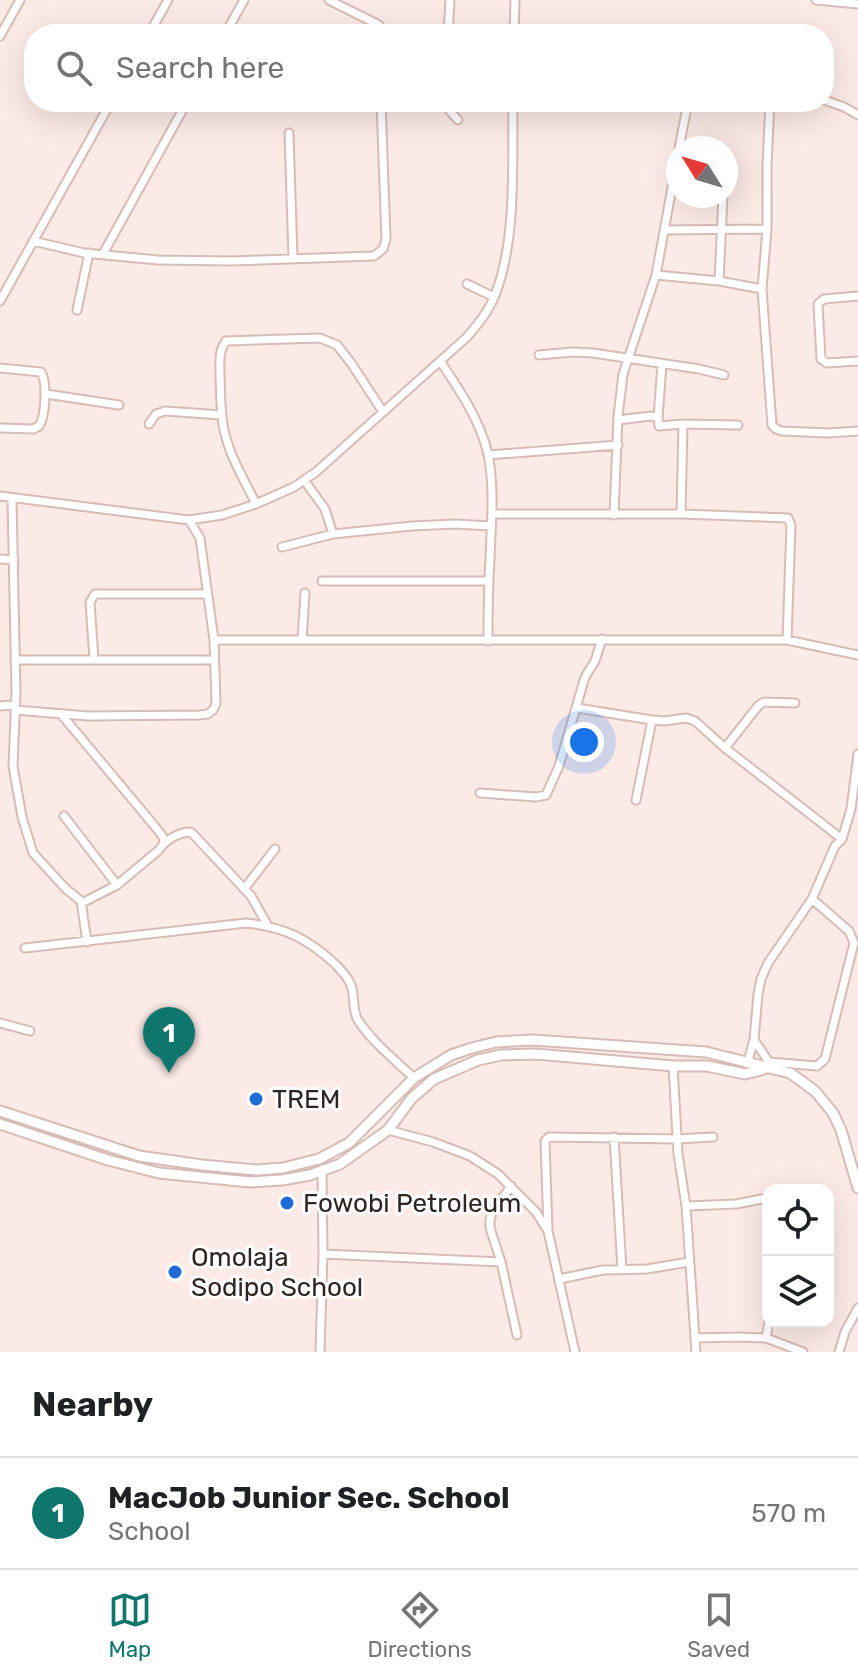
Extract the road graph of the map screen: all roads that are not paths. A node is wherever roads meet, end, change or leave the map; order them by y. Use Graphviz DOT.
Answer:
graph roads {
  1 [pos="20,0"];
  2 [pos="168,0"];
  3 [pos="244,0"];
  4 [pos="329,0"];
  5 [pos="450,0"];
  6 [pos="515,0"];
  7 [pos="816,0"];
  8 [pos="858,4"];
  9 [pos="155,24"];
  10 [pos="231,24"];
  11 [pos="377,24"];
  12 [pos="449,24"];
  13 [pos="514,24"];
  14 [pos="0,36"];
  15 [pos="834,104"];
  16 [pos="105,112"];
  17 [pos="181,112"];
  18 [pos="381,112"];
  19 [pos="451,112"];
  20 [pos="513,112"];
  21 [pos="686,112"];
  22 [pos="770,112"];
  23 [pos="858,115"];
  24 [pos="458,120"];
  25 [pos="289,133"];
  26 [pos="681,136"];
  27 [pos="668,208"];
  28 [pos="723,208"];
  29 [pos="722,229"];
  30 [pos="767,229"];
  31 [pos="664,230"];
  32 [pos="33,241"];
  33 [pos="89,253"];
  34 [pos="103,254"];
  35 [pos="293,258"];
  36 [pos="656,275"];
  37 [pos="719,281"];
  38 [pos="467,284"];
  39 [pos="762,289"];
  40 [pos="858,296"];
  41 [pos="494,297"];
  42 [pos="0,301"];
  43 [pos="77,310"];
  44 [pos="539,355"];
  45 [pos="629,359"];
  46 [pos="440,361"];
  47 [pos="858,361"];
  48 [pos="662,364"];
  49 [pos="0,368"];
  50 [pos="724,375"];
  51 [pos="46,394"];
  52 [pos="119,405"];
  53 [pos="383,412"];
  54 [pos="221,415"];
  55 [pos="658,418"];
  56 [pos="618,420"];
  57 [pos="149,424"];
  58 [pos="683,424"];
  59 [pos="738,425"];
  60 [pos="0,428"];
  61 [pos="858,431"];
  62 [pos="618,445"];
  63 [pos="488,455"];
  64 [pos="304,480"];
  65 [pos="0,496"];
  66 [pos="12,499"];
  67 [pos="256,504"];
  68 [pos="493,514"];
  69 [pos="681,514"];
  70 [pos="614,515"];
  71 [pos="189,520"];
  72 [pos="491,526"];
  73 [pos="333,534"];
  74 [pos="282,547"];
  75 [pos="0,559"];
  76 [pos="14,560"];
  77 [pos="322,581"];
  78 [pos="488,581"];
  79 [pos="305,593"];
  80 [pos="207,594"];
  81 [pos="602,639"];
  82 [pos="214,640"];
  83 [pos="302,640"];
  84 [pos="787,640"];
  85 [pos="488,641"];
  86 [pos="858,655"];
  87 [pos="15,660"];
  88 [pos="94,660"];
  89 [pos="214,660"];
  90 [pos="795,703"];
  91 [pos="0,706"];
  92 [pos="14,708"];
  93 [pos="577,708"];
  94 [pos="61,714"];
  95 [pos="652,720"];
  96 [pos="725,748"];
  97 [pos="858,754"];
  98 [pos="480,793"];
  99 [pos="636,800"];
  100 [pos="64,816"];
  101 [pos="842,839"];
  102 [pos="164,843"];
  103 [pos="275,849"];
  104 [pos="117,885"];
  105 [pos="244,889"];
  106 [pos="812,899"];
  107 [pos="82,903"];
  108 [pos="268,926"];
  109 [pos="87,942"];
  110 [pos="25,948"];
  111 [pos="0,1023"];
  112 [pos="30,1031"];
  113 [pos="754,1040"];
  114 [pos="747,1062"];
  115 [pos="673,1066"];
  116 [pos="767,1068"];
  117 [pos="745,1074"];
  118 [pos="414,1078"];
  119 [pos="0,1111"];
  120 [pos="0,1124"];
  121 [pos="388,1130"];
  122 [pos="614,1137"];
  123 [pos="713,1137"];
  124 [pos="677,1139"];
  125 [pos="319,1159"];
  126 [pos="322,1171"];
  127 [pos="511,1186"];
  128 [pos="858,1188"];
  129 [pos="762,1199"];
  130 [pos="686,1206"];
  131 [pos="548,1231"];
  132 [pos="323,1254"];
  133 [pos="501,1262"];
  134 [pos="689,1262"];
  135 [pos="622,1270"];
  136 [pos="559,1279"];
  137 [pos="858,1308"];
  138 [pos="768,1328"];
  139 [pos="517,1335"];
  140 [pos="695,1338"];
  141 [pos="766,1338"];
  142 [pos="320,1352"];
  143 [pos="575,1352"];
  144 [pos="696,1352"];
  145 [pos="803,1352"];
  146 [pos="839,1352"];
  1 -- 14 [label="street"];
  2 -- 9 [label="street"];
  3 -- 10 [label="street"];
  4 -- 11 [label="street"];
  5 -- 12 [label="street"];
  6 -- 13 [label="street"];
  7 -- 8 [label="street"];
  15 -- 23 [label="street"];
  16 -- 32 [label="street"];
  17 -- 34 [label="street"];
  18 -- 35 [label="street"];
  19 -- 24 [label="street"];
  20 -- 41 [label="street"];
  21 -- 26 [label="street"];
  22 -- 30 [label="street"];
  25 -- 35 [label="street"];
  27 -- 31 [label="street"];
  28 -- 29 [label="street"];
  29 -- 30 [label="street"];
  29 -- 31 [label="street"];
  29 -- 37 [label="street"];
  30 -- 39 [label="street"];
  31 -- 36 [label="street"];
  32 -- 33 [label="street"];
  32 -- 42 [label="street"];
  33 -- 34 [label="street"];
  33 -- 43 [label="street"];
  34 -- 35 [label="street"];
  36 -- 37 [label="street"];
  36 -- 45 [label="street"];
  37 -- 39 [label="street"];
  38 -- 41 [label="street"];
  39 -- 61 [label="street"];
  40 -- 47 [label="street"];
  41 -- 46 [label="street"];
  44 -- 45 [label="street"];
  45 -- 48 [label="street"];
  45 -- 56 [label="street"];
  46 -- 53 [label="street"];
  46 -- 63 [label="street"];
  48 -- 50 [label="street"];
  48 -- 55 [label="street"];
  49 -- 51 [label="street"];
  51 -- 52 [label="street"];
  51 -- 60 [label="street"];
  53 -- 54 [label="street"];
  53 -- 64 [label="street"];
  54 -- 57 [label="street"];
  54 -- 67 [label="street"];
  55 -- 56 [label="street"];
  55 -- 58 [label="street"];
  56 -- 62 [label="street"];
  58 -- 59 [label="street"];
  58 -- 69 [label="street"];
  62 -- 63 [label="street"];
  62 -- 70 [label="street"];
  63 -- 68 [label="street"];
  64 -- 67 [label="street"];
  64 -- 73 [label="street"];
  65 -- 66 [label="street"];
  66 -- 71 [label="street"];
  66 -- 76 [label="street"];
  67 -- 71 [label="street"];
  68 -- 70 [label="street"];
  68 -- 72 [label="street"];
  69 -- 70 [label="street"];
  69 -- 84 [label="street"];
  71 -- 80 [label="street"];
  72 -- 73 [label="street"];
  72 -- 78 [label="street"];
  73 -- 74 [label="street"];
  75 -- 76 [label="street"];
  76 -- 87 [label="street"];
  77 -- 78 [label="street"];
  78 -- 85 [label="street"];
  79 -- 83 [label="street"];
  80 -- 82 [label="street"];
  80 -- 88 [label="street"];
  81 -- 84 [label="street"];
  81 -- 85 [label="street"];
  81 -- 93 [label="street"];
  82 -- 83 [label="street"];
  82 -- 89 [label="street"];
  83 -- 85 [label="street"];
  84 -- 86 [label="street"];
  87 -- 88 [label="street"];
  87 -- 92 [label="street"];
  88 -- 89 [label="street"];
  89 -- 94 [label="street"];
  90 -- 96 [label="street"];
  91 -- 92 [label="street"];
  92 -- 94 [label="street"];
  92 -- 107 [label="street"];
  93 -- 95 [label="street"];
  93 -- 98 [label="street"];
  94 -- 102 [label="street"];
  95 -- 96 [label="street"];
  95 -- 99 [label="street"];
  96 -- 101 [label="street"];
  97 -- 101 [label="street"];
  100 -- 104 [label="street"];
  101 -- 106 [label="street"];
  102 -- 104 [label="street"];
  102 -- 105 [label="street"];
  103 -- 105 [label="street"];
  104 -- 107 [label="street"];
  105 -- 108 [label="street"];
  106 -- 113 [label="street"];
  106 -- 113 [label="street"];
  107 -- 109 [label="street"];
  108 -- 109 [label="street"];
  108 -- 118 [label="street"];
  109 -- 110 [label="street"];
  111 -- 112 [label="street"];
  113 -- 114 [label="street"];
  114 -- 116 [label="main road"];
  114 -- 117 [label="street"];
  114 -- 118 [label="main road"];
  115 -- 117 [label="main road"];
  115 -- 121 [label="main road"];
  115 -- 124 [label="street"];
  116 -- 117 [label="main road"];
  116 -- 128 [label="main road"];
  118 -- 125 [label="main road"];
  119 -- 125 [label="main road"];
  120 -- 126 [label="main road"];
  121 -- 126 [label="main road"];
  121 -- 127 [label="street"];
  122 -- 124 [label="street"];
  122 -- 131 [label="street"];
  122 -- 135 [label="street"];
  123 -- 124 [label="street"];
  124 -- 130 [label="street"];
  125 -- 126 [label="street"];
  126 -- 132 [label="street"];
  127 -- 131 [label="street"];
  127 -- 133 [label="street"];
  129 -- 130 [label="street"];
  130 -- 134 [label="street"];
  131 -- 136 [label="street"];
  132 -- 133 [label="street"];
  132 -- 142 [label="street"];
  133 -- 139 [label="street"];
  134 -- 135 [label="street"];
  134 -- 140 [label="street"];
  135 -- 136 [label="street"];
  136 -- 143 [label="street"];
  137 -- 146 [label="street"];
  138 -- 141 [label="street"];
  140 -- 141 [label="street"];
  140 -- 144 [label="street"];
  141 -- 145 [label="street"];
}
